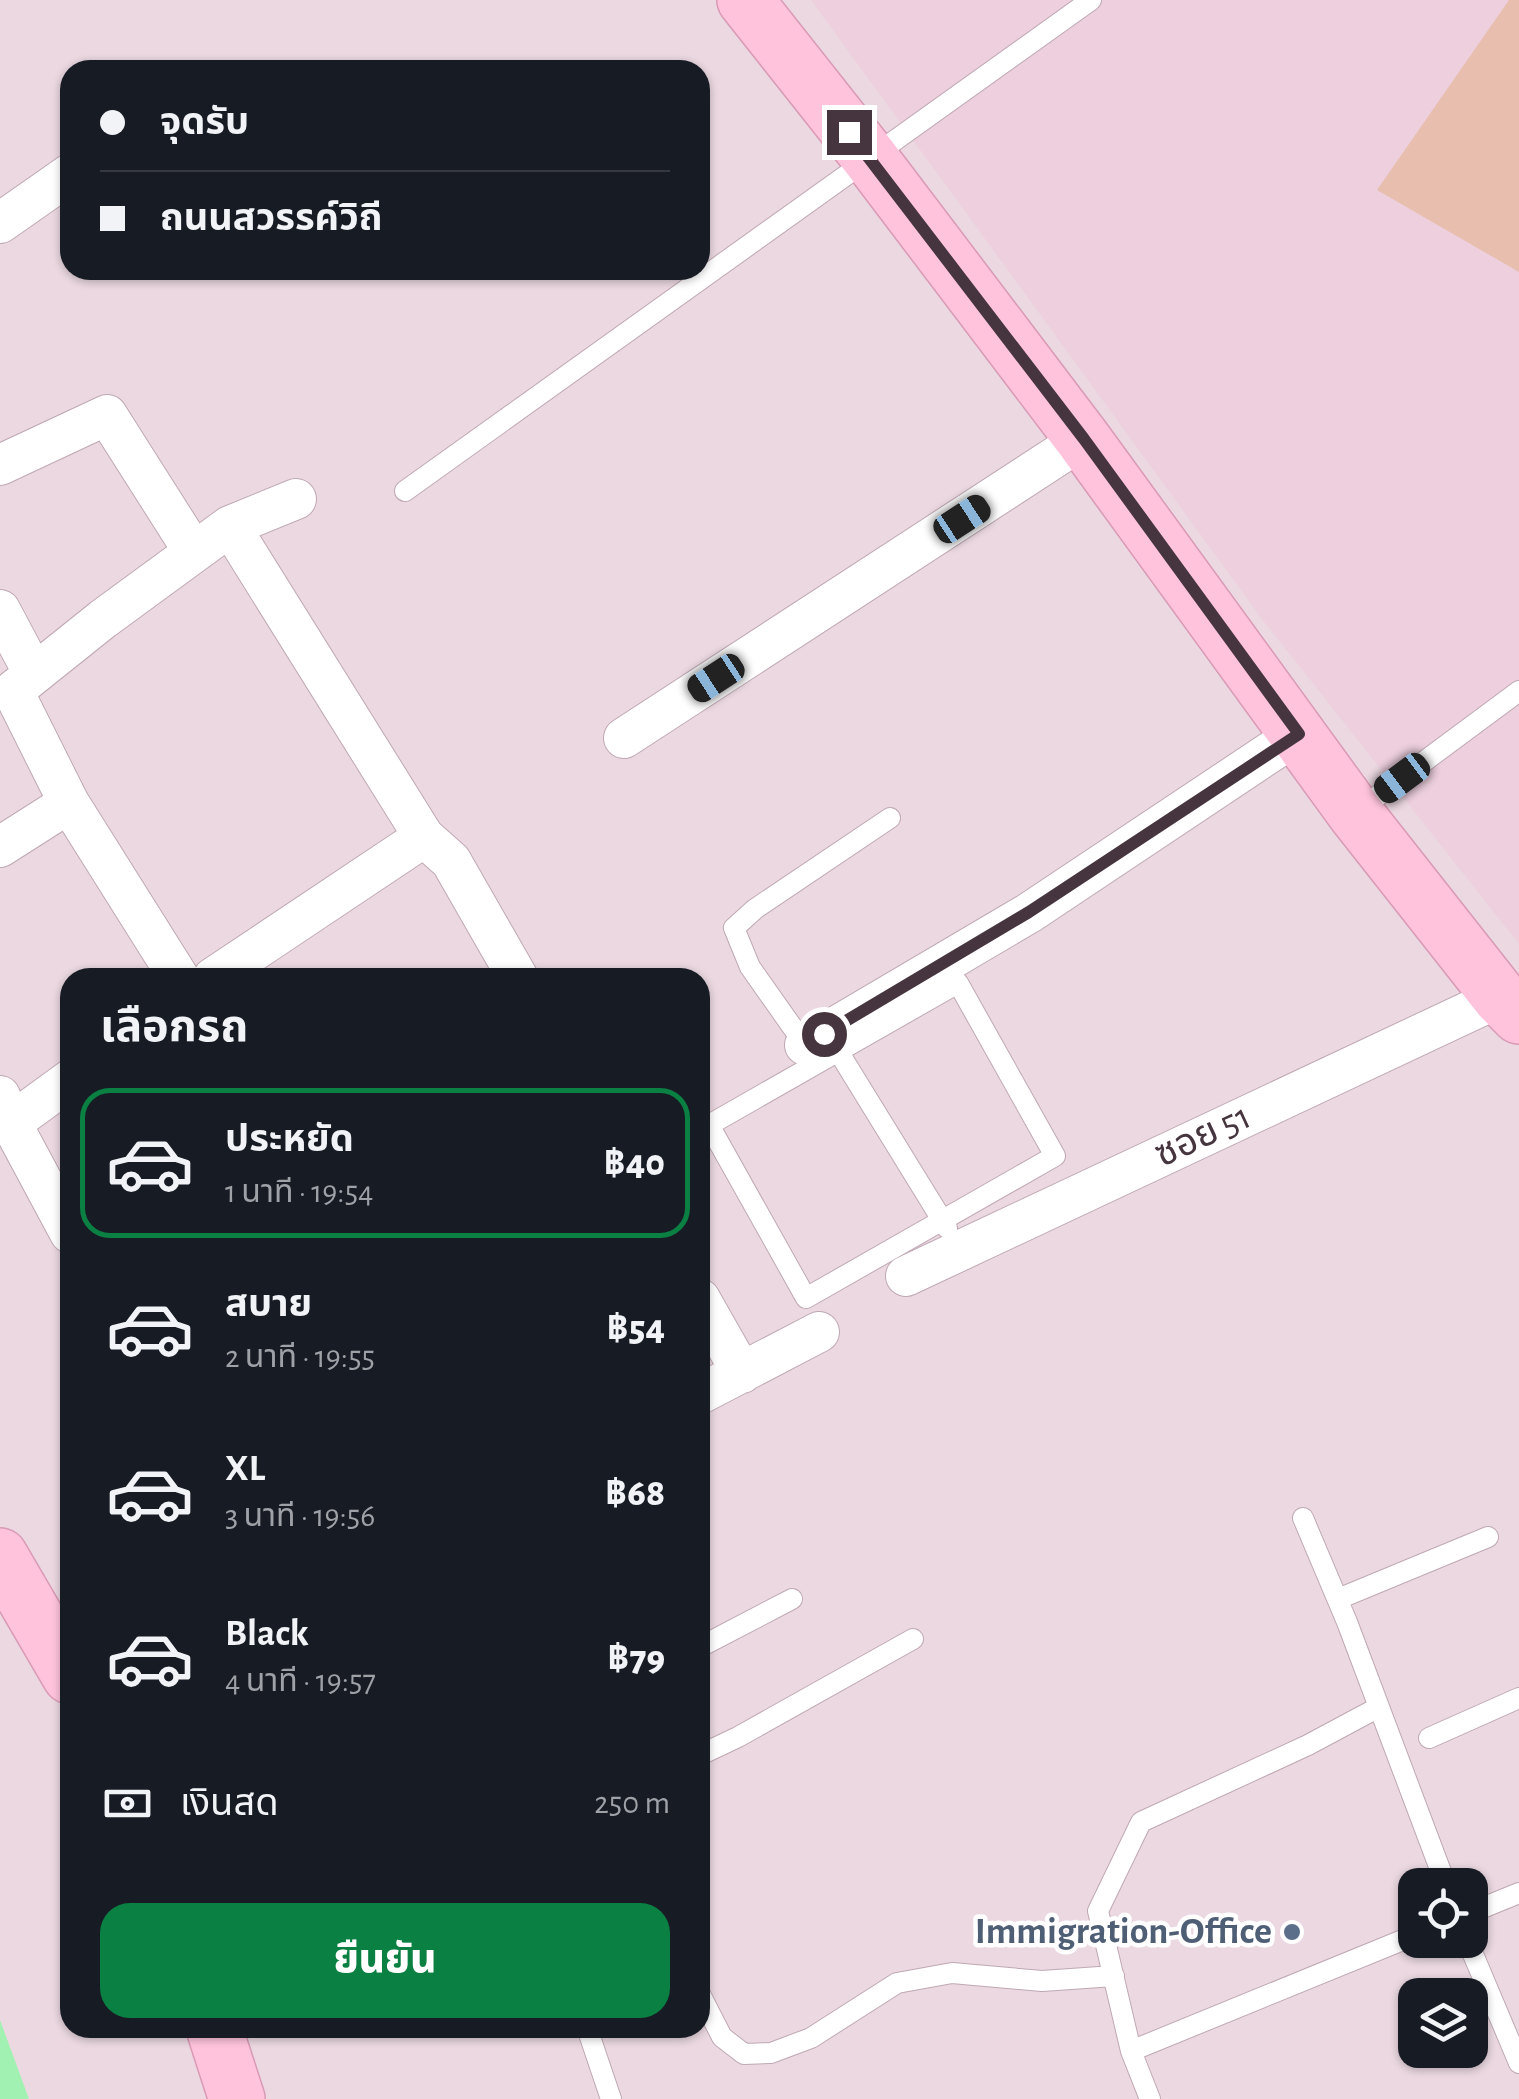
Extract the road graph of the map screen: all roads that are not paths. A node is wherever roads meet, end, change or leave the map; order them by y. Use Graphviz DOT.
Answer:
graph roads {
  1 [pos="745,0"];
  2 [pos="1091,0"];
  3 [pos="870,158"];
  4 [pos="60,181"];
  5 [pos="0,223"];
  6 [pos="710,273"];
  7 [pos="701,280"];
  8 [pos="1084,439"];
  9 [pos="0,465"];
  10 [pos="406,492"];
  11 [pos="296,500"];
  12 [pos="230,526"];
  13 [pos="194,552"];
  14 [pos="0,610"];
  15 [pos="34,674"];
  16 [pos="1519,691"];
  17 [pos="1299,734"];
  18 [pos="624,738"];
  19 [pos="69,803"];
  20 [pos="1355,813"];
  21 [pos="890,818"];
  22 [pos="424,837"];
  23 [pos="0,847"];
  24 [pos="174,968"];
  25 [pos="228,968"];
  26 [pos="512,968"];
  27 [pos="1513,1016"];
  28 [pos="821,1048"];
  29 [pos="60,1085"];
  30 [pos="6,1110"];
  31 [pos="710,1124"];
  32 [pos="710,1127"];
  33 [pos="60,1214"];
  34 [pos="951,1235"];
  35 [pos="906,1276"];
  36 [pos="710,1317"];
  37 [pos="819,1332"];
  38 [pos="742,1373"];
  39 [pos="710,1389"];
  40 [pos="1303,1518"];
  41 [pos="1488,1537"];
  42 [pos="0,1556"];
  43 [pos="792,1599"];
  44 [pos="1338,1599"];
  45 [pos="914,1639"];
  46 [pos="710,1641"];
  47 [pos="60,1659"];
  48 [pos="1519,1698"];
  49 [pos="1379,1707"];
  50 [pos="1429,1738"];
  51 [pos="710,1750"];
  52 [pos="1440,1868"];
  53 [pos="1519,1893"];
  54 [pos="1488,1906"];
  55 [pos="1398,1942"];
  56 [pos="1476,1958"];
  57 [pos="1114,1976"];
  58 [pos="710,2013"];
  59 [pos="217,2038"];
  60 [pos="590,2038"];
  61 [pos="1131,2052"];
  62 [pos="1519,2062"];
  63 [pos="237,2099"];
  64 [pos="610,2099"];
  65 [pos="1150,2099"];
  1 -- 3 [label="main road"];
  2 -- 3 [label="lane"];
  3 -- 6 [label="lane"];
  3 -- 8 [label="main road"];
  4 -- 5 [label="street"];
  7 -- 10 [label="lane"];
  8 -- 17 [label="main road"];
  8 -- 18 [label="street"];
  9 -- 13 [label="street"];
  11 -- 12 [label="street"];
  12 -- 13 [label="street"];
  12 -- 22 [label="street"];
  13 -- 15 [label="street"];
  14 -- 15 [label="street"];
  15 -- 19 [label="street"];
  16 -- 20 [label="lane"];
  17 -- 20 [label="main road"];
  17 -- 28 [label="street"];
  19 -- 23 [label="street"];
  19 -- 24 [label="street"];
  20 -- 27 [label="main road"];
  21 -- 28 [label="lane"];
  22 -- 25 [label="street"];
  22 -- 26 [label="street"];
  27 -- 34 [label="street, ซอย 51"];
  28 -- 31 [label="lane"];
  28 -- 34 [label="lane"];
  28 -- 34 [label="lane"];
  29 -- 30 [label="street"];
  30 -- 33 [label="street"];
  32 -- 34 [label="lane"];
  34 -- 35 [label="street, ซอย 51"];
  36 -- 38 [label="street"];
  37 -- 38 [label="street"];
  38 -- 39 [label="street"];
  40 -- 44 [label="lane"];
  41 -- 44 [label="lane"];
  42 -- 47 [label="main road"];
  43 -- 46 [label="lane"];
  44 -- 49 [label="lane"];
  45 -- 51 [label="lane"];
  48 -- 50 [label="lane"];
  49 -- 52 [label="lane"];
  49 -- 57 [label="lane"];
  53 -- 54 [label="lane"];
  55 -- 61 [label="lane"];
  56 -- 62 [label="lane"];
  57 -- 58 [label="lane"];
  57 -- 61 [label="lane"];
  59 -- 63 [label="main road"];
  60 -- 64 [label="lane"];
  61 -- 65 [label="lane"];
}
